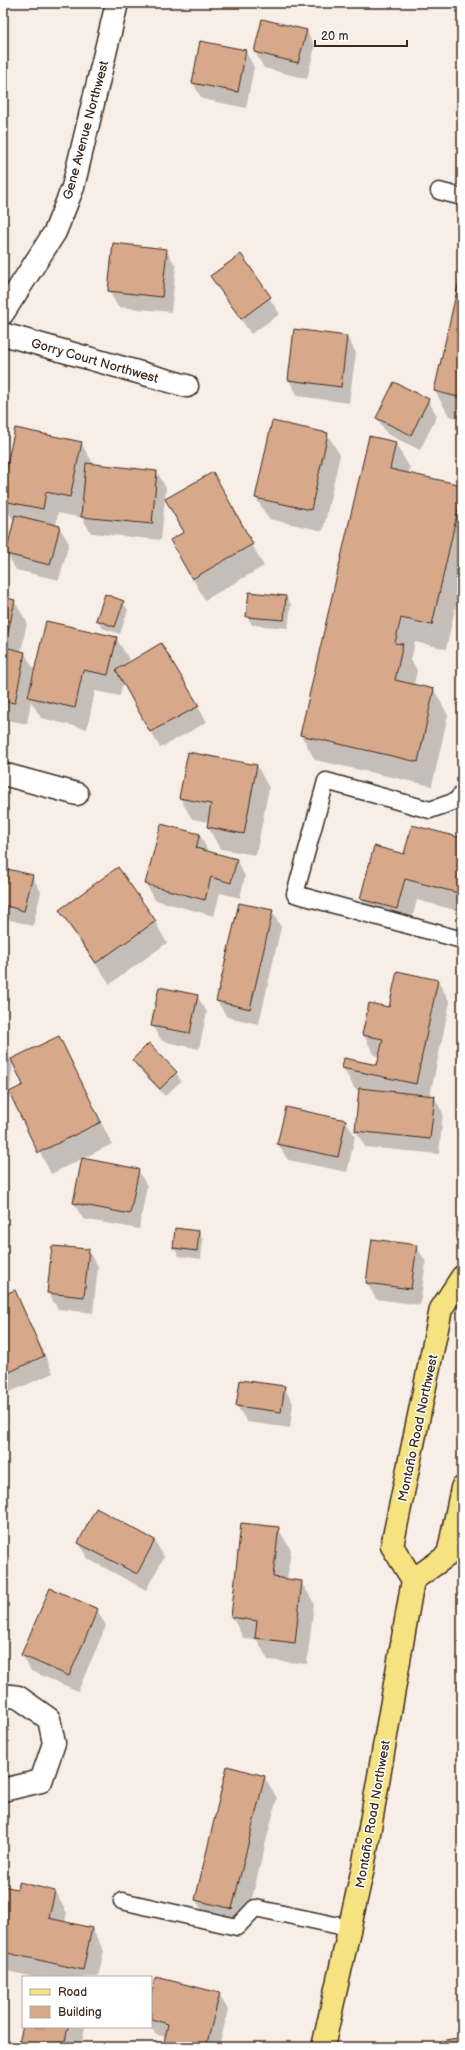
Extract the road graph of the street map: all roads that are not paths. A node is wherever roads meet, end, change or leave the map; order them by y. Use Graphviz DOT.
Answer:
graph roads {
  1 [pos="117,3"];
  2 [pos="439,191"];
  3 [pos="462,197"];
  4 [pos="3,313"];
  5 [pos="3,334"];
  6 [pos="187,386"];
  7 [pos="3,774"];
  8 [pos="462,793"];
  9 [pos="77,794"];
  10 [pos="462,940"];
  11 [pos="462,1277"];
  12 [pos="462,1488"];
  13 [pos="413,1580"];
  14 [pos="3,1695"];
  15 [pos="3,1790"];
  16 [pos="122,1901"];
  17 [pos="349,1928"];
  18 [pos="323,2047"];
  1 -- 4 [label="street, Gene Avenue Northwest"];
  2 -- 3 [label="lane"];
  5 -- 6 [label="street, Gorry Court Northwest"];
  7 -- 9 [label="street"];
  8 -- 10 [label="lane"];
  11 -- 13 [label="main road, Montaño Road Northwest"];
  12 -- 13 [label="main road"];
  13 -- 17 [label="main road, Montaño Road Northwest"];
  14 -- 15 [label="street"];
  16 -- 17 [label="lane"];
  17 -- 18 [label="main road, Montaño Road Northwest"];
}
